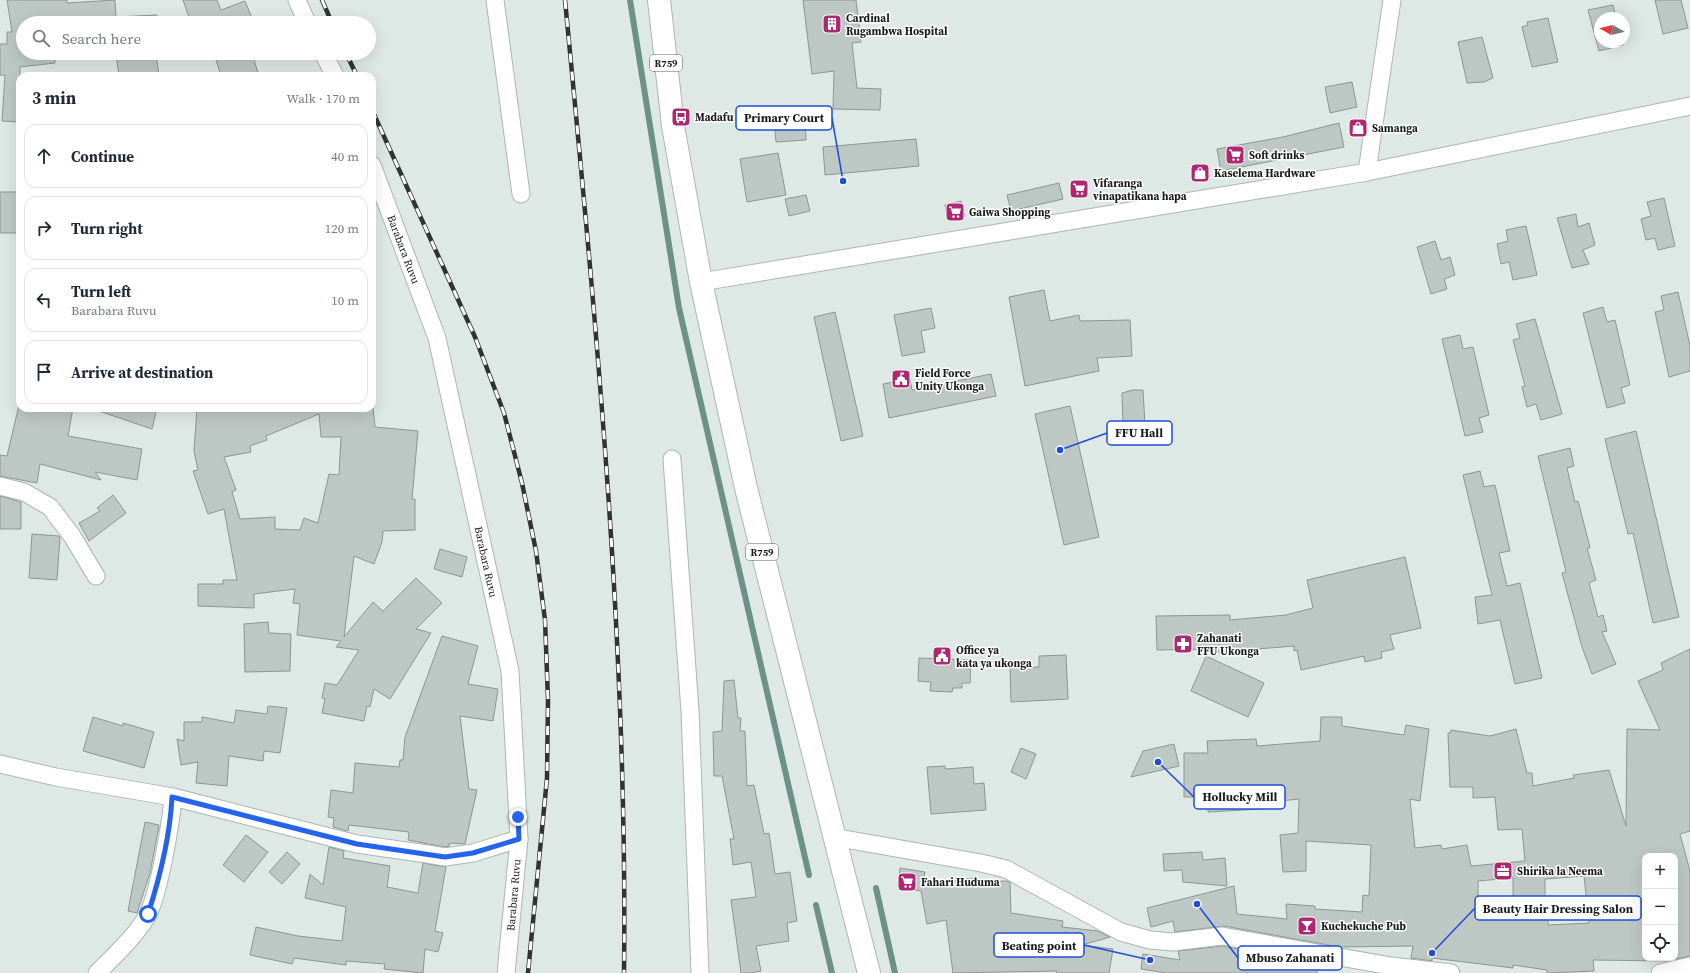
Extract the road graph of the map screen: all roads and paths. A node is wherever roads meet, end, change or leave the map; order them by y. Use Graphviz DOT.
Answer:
graph roads {
  1 [pos="297,0"];
  2 [pos="495,0"];
  3 [pos="659,0"];
  4 [pos="1392,0"];
  5 [pos="304,16"];
  6 [pos="327,60"];
  7 [pos="333,72"];
  8 [pos="1690,106"];
  9 [pos="1367,172"];
  10 [pos="376,176"];
  11 [pos="521,194"];
  12 [pos="701,282"];
  13 [pos="672,459"];
  14 [pos="0,486"];
  15 [pos="96,576"];
  16 [pos="0,764"];
  17 [pos="172,797"];
  18 [pos="833,836"];
  19 [pos="519,839"];
  20 [pos="1690,966"];
  21 [pos="97,973"];
  22 [pos="506,973"];
  23 [pos="700,973"];
  24 [pos="869,973"];
  25 [pos="1451,973"];
  26 [pos="1660,973"];
  1 -- 5 [label="street"];
  2 -- 11 [label="street"];
  3 -- 12 [label="main road, R759"];
  4 -- 9 [label="street"];
  6 -- 7 [label="street"];
  8 -- 9 [label="street"];
  9 -- 12 [label="street"];
  10 -- 19 [label="street, Barabara Ruvu"];
  12 -- 18 [label="main road, R759"];
  13 -- 23 [label="street"];
  14 -- 15 [label="street"];
  16 -- 17 [label="street"];
  17 -- 19 [label="street"];
  17 -- 21 [label="street"];
  18 -- 24 [label="main road, R759"];
  18 -- 25 [label="street"];
  19 -- 22 [label="street, Barabara Ruvu"];
  20 -- 26 [label="street"];
}
